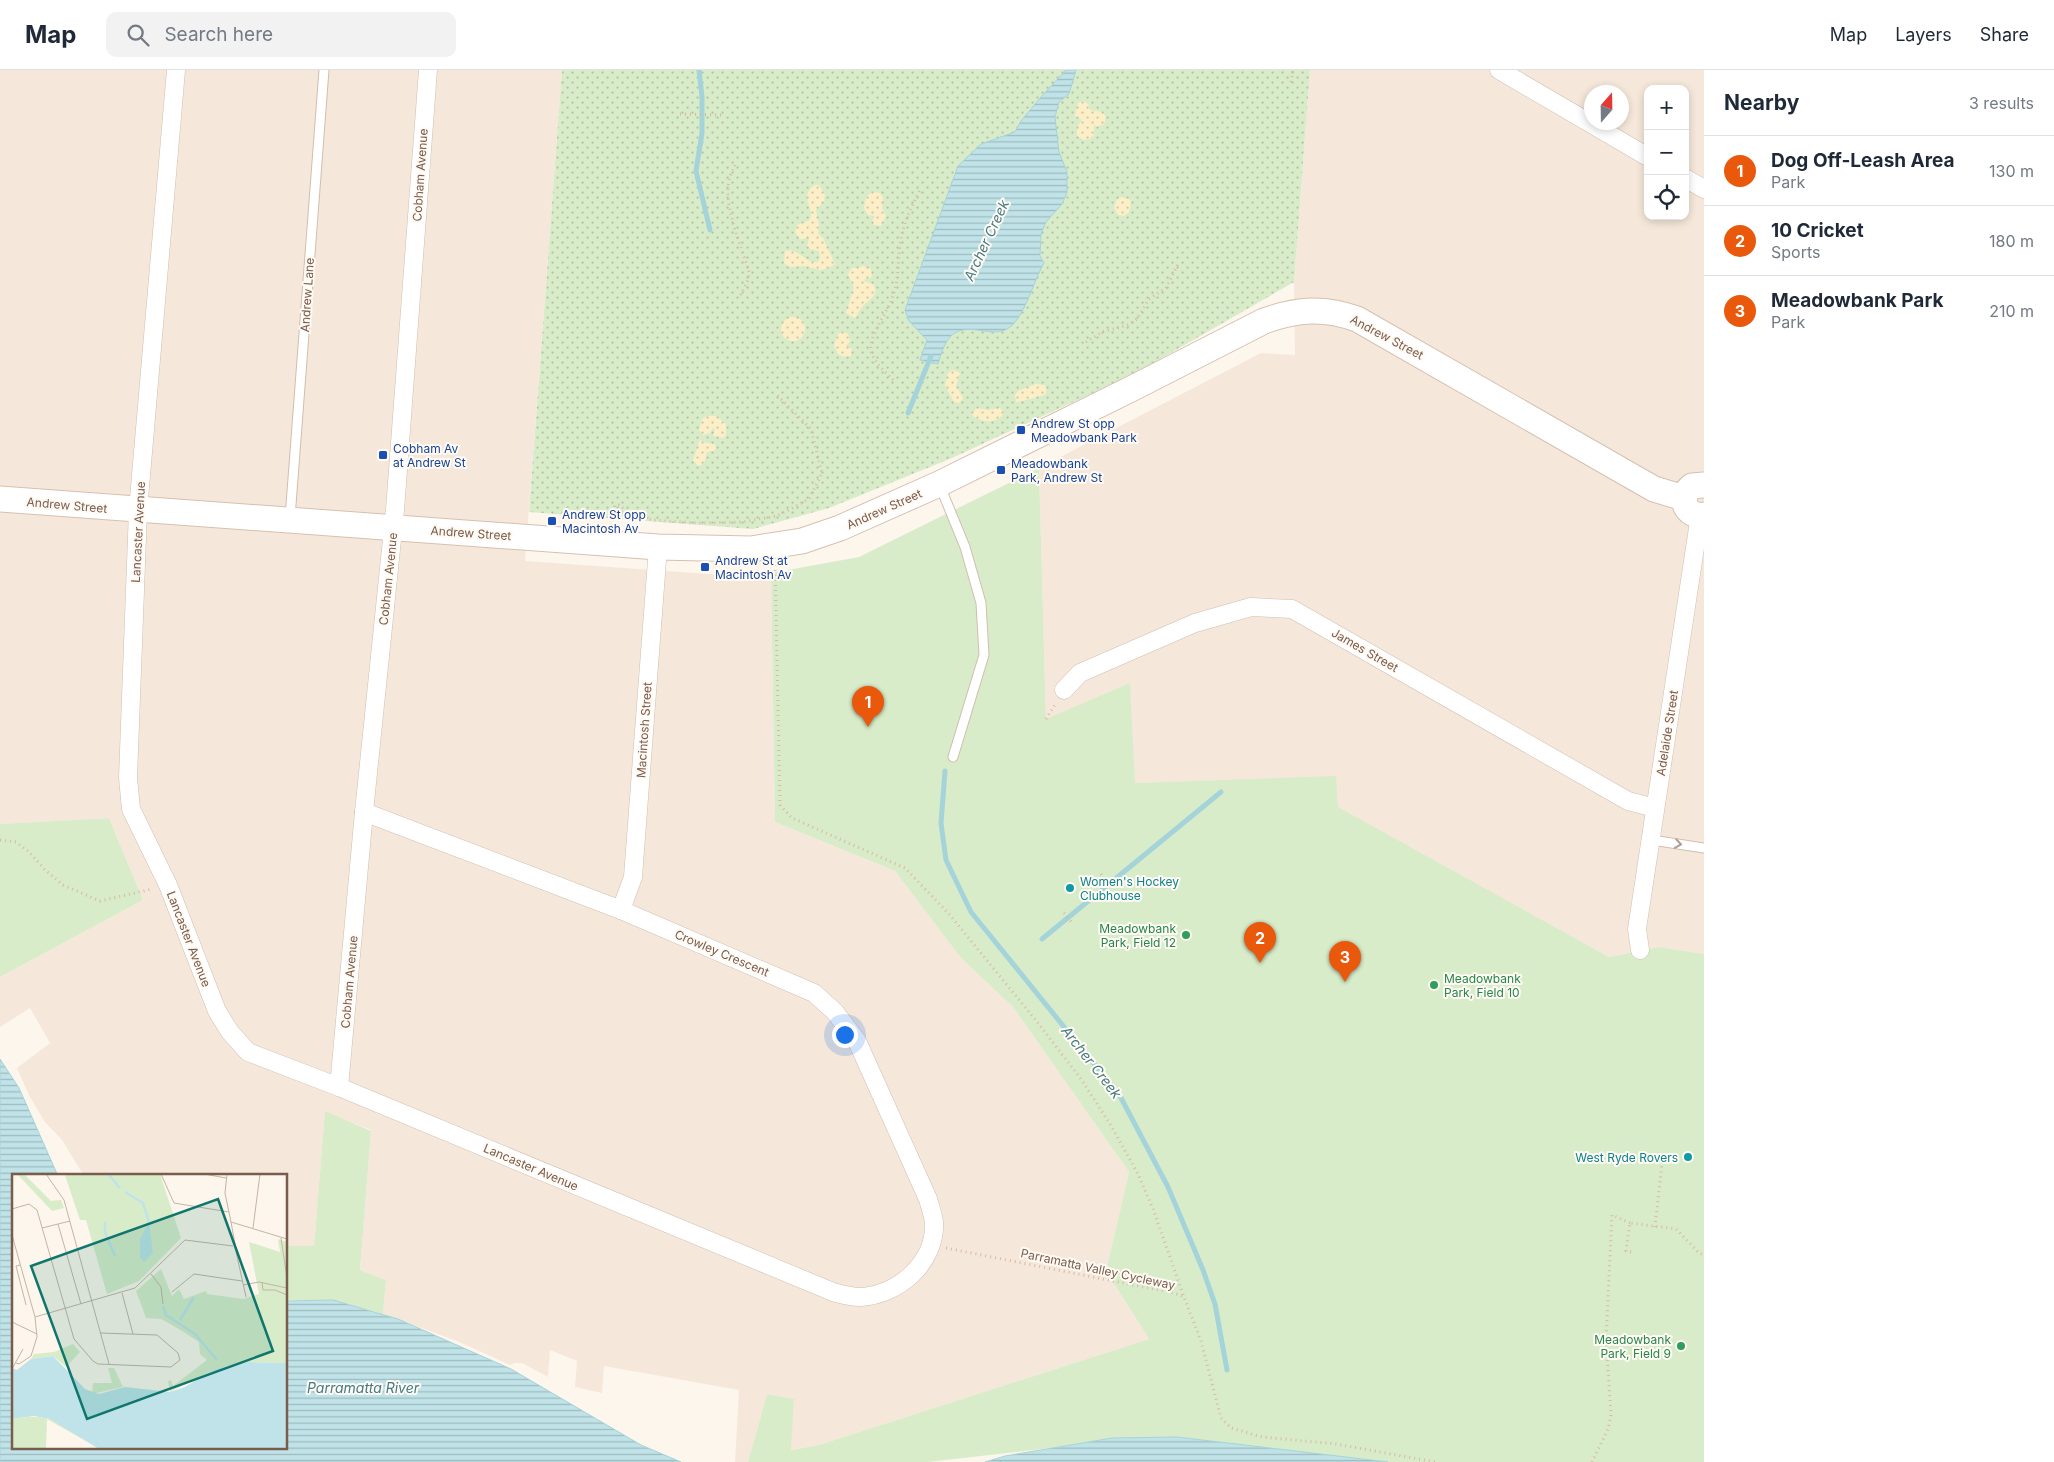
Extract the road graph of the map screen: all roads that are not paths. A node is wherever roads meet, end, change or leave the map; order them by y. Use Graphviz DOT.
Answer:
graph roads {
  1 [pos="176,70"];
  2 [pos="324,70"];
  3 [pos="428,70"];
  4 [pos="1499,70"];
  5 [pos="1644,154"];
  6 [pos="1689,180"];
  7 [pos="1704,189"];
  8 [pos="939,484"];
  9 [pos="0,499"];
  10 [pos="1698,503"];
  11 [pos="138,510"];
  12 [pos="290,520"];
  13 [pos="393,527"];
  14 [pos="658,547"];
  15 [pos="1064,690"];
  16 [pos="953,756"];
  17 [pos="1655,808"];
  18 [pos="364,812"];
  19 [pos="1652,840"];
  20 [pos="1704,848"];
  21 [pos="621,910"];
  22 [pos="1640,950"];
  23 [pos="339,1087"];
  24 [pos="931,1244"];
  1 -- 11 [label="street, Lancaster Avenue"];
  2 -- 12 [label="lane, Andrew Lane"];
  3 -- 13 [label="street, Cobham Avenue"];
  4 -- 5 [label="street"];
  6 -- 7 [label="street"];
  8 -- 10 [label="main road, Andrew Street"];
  8 -- 14 [label="main road, Andrew Street"];
  8 -- 16 [label="lane"];
  9 -- 11 [label="main road, Andrew Street"];
  10 -- 17 [label="street, Adelaide Street"];
  11 -- 12 [label="main road, Andrew Street"];
  11 -- 23 [label="street, Lancaster Avenue"];
  12 -- 13 [label="main road, Andrew Street"];
  13 -- 14 [label="main road, Andrew Street"];
  13 -- 18 [label="street, Cobham Avenue"];
  14 -- 21 [label="street, Macintosh Street"];
  15 -- 17 [label="street, James Street"];
  17 -- 19 [label="street, Adelaide Street"];
  18 -- 21 [label="street, Crowley Crescent"];
  18 -- 23 [label="street, Cobham Avenue"];
  19 -- 20 [label="lane, one-way"];
  19 -- 22 [label="street, Adelaide Street"];
  21 -- 24 [label="street, Crowley Crescent"];
  23 -- 24 [label="street, Lancaster Avenue"];
}
